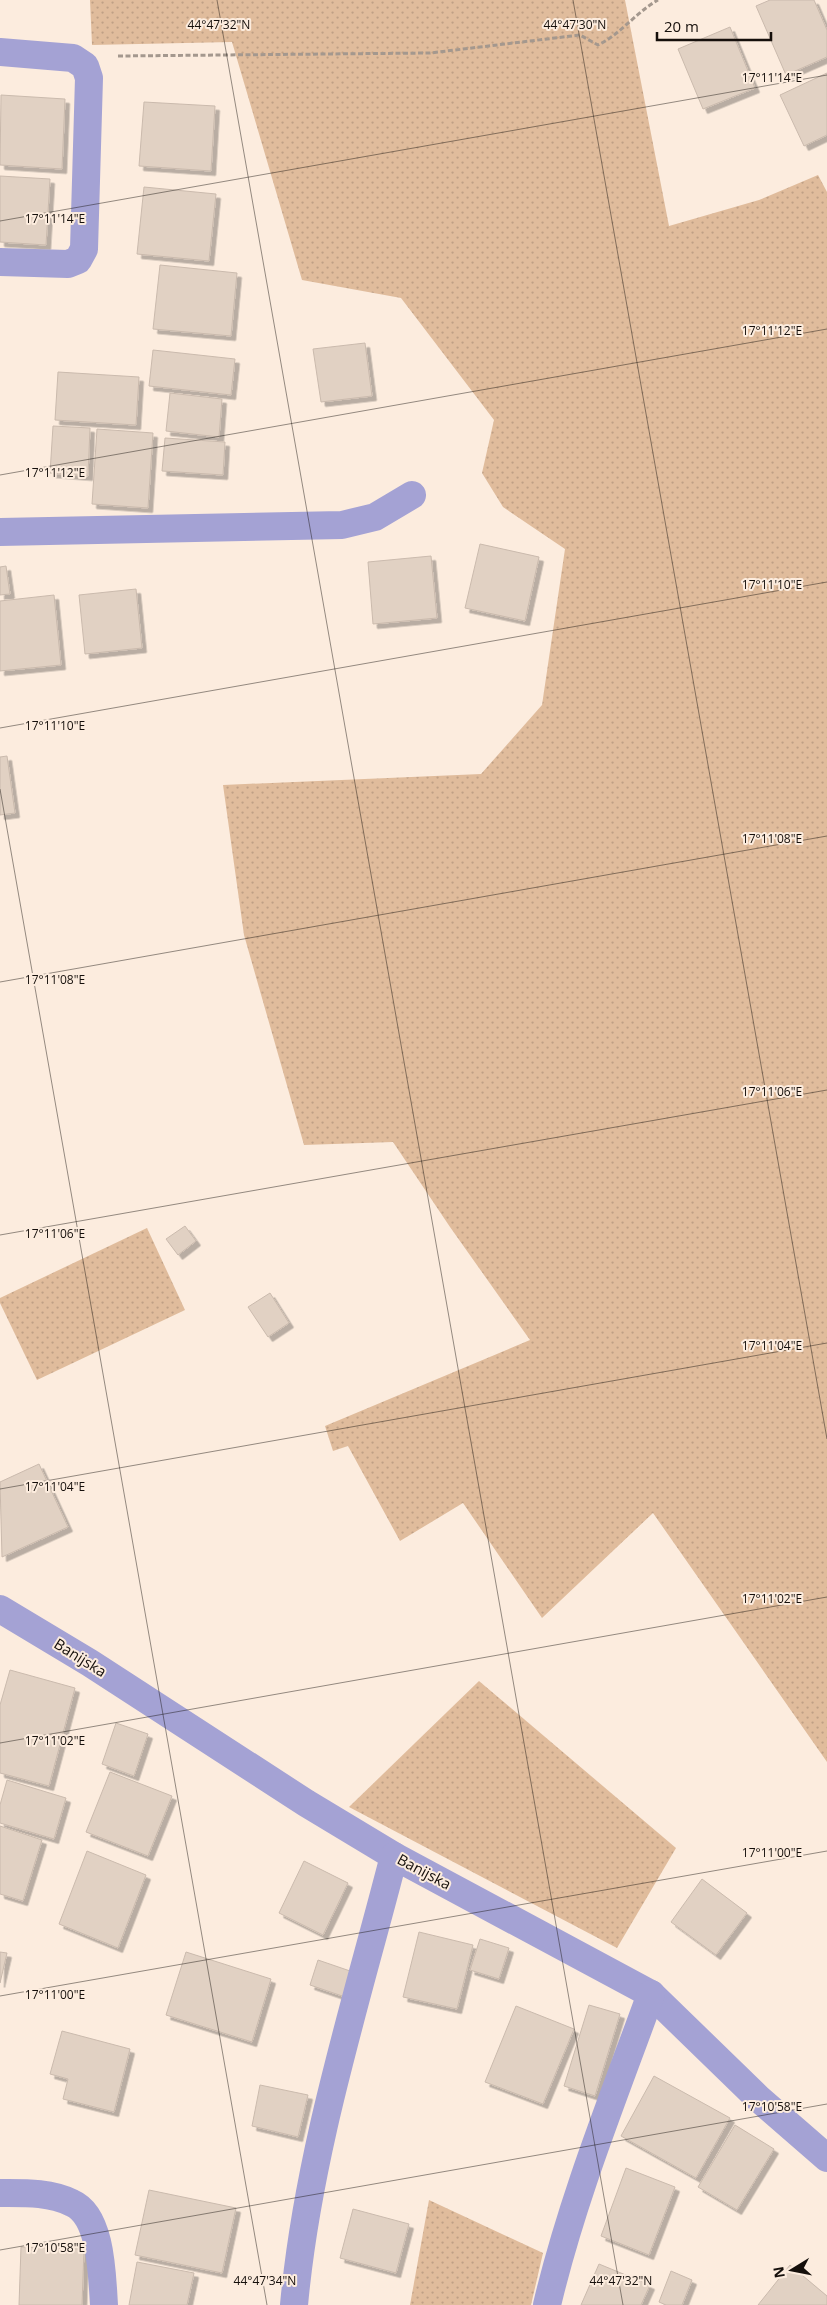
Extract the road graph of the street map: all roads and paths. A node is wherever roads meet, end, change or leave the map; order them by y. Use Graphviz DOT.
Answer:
graph roads {
  1 [pos="658,0"];
  2 [pos="0,52"];
  3 [pos="85,66"];
  4 [pos="0,262"];
  5 [pos="412,495"];
  6 [pos="0,532"];
  7 [pos="0,1609"];
  8 [pos="394,1856"];
  9 [pos="651,1994"];
  10 [pos="827,2158"];
  11 [pos="0,2193"];
  12 [pos="104,2305"];
  13 [pos="294,2305"];
  14 [pos="546,2305"];
  1 -- 3 [label="path"];
  2 -- 3 [label="street"];
  3 -- 4 [label="street"];
  5 -- 6 [label="street"];
  7 -- 8 [label="street, Banijska"];
  8 -- 9 [label="street, Banijska"];
  8 -- 13 [label="street"];
  9 -- 10 [label="street, Banijska"];
  9 -- 14 [label="street"];
  11 -- 12 [label="street"];
}
